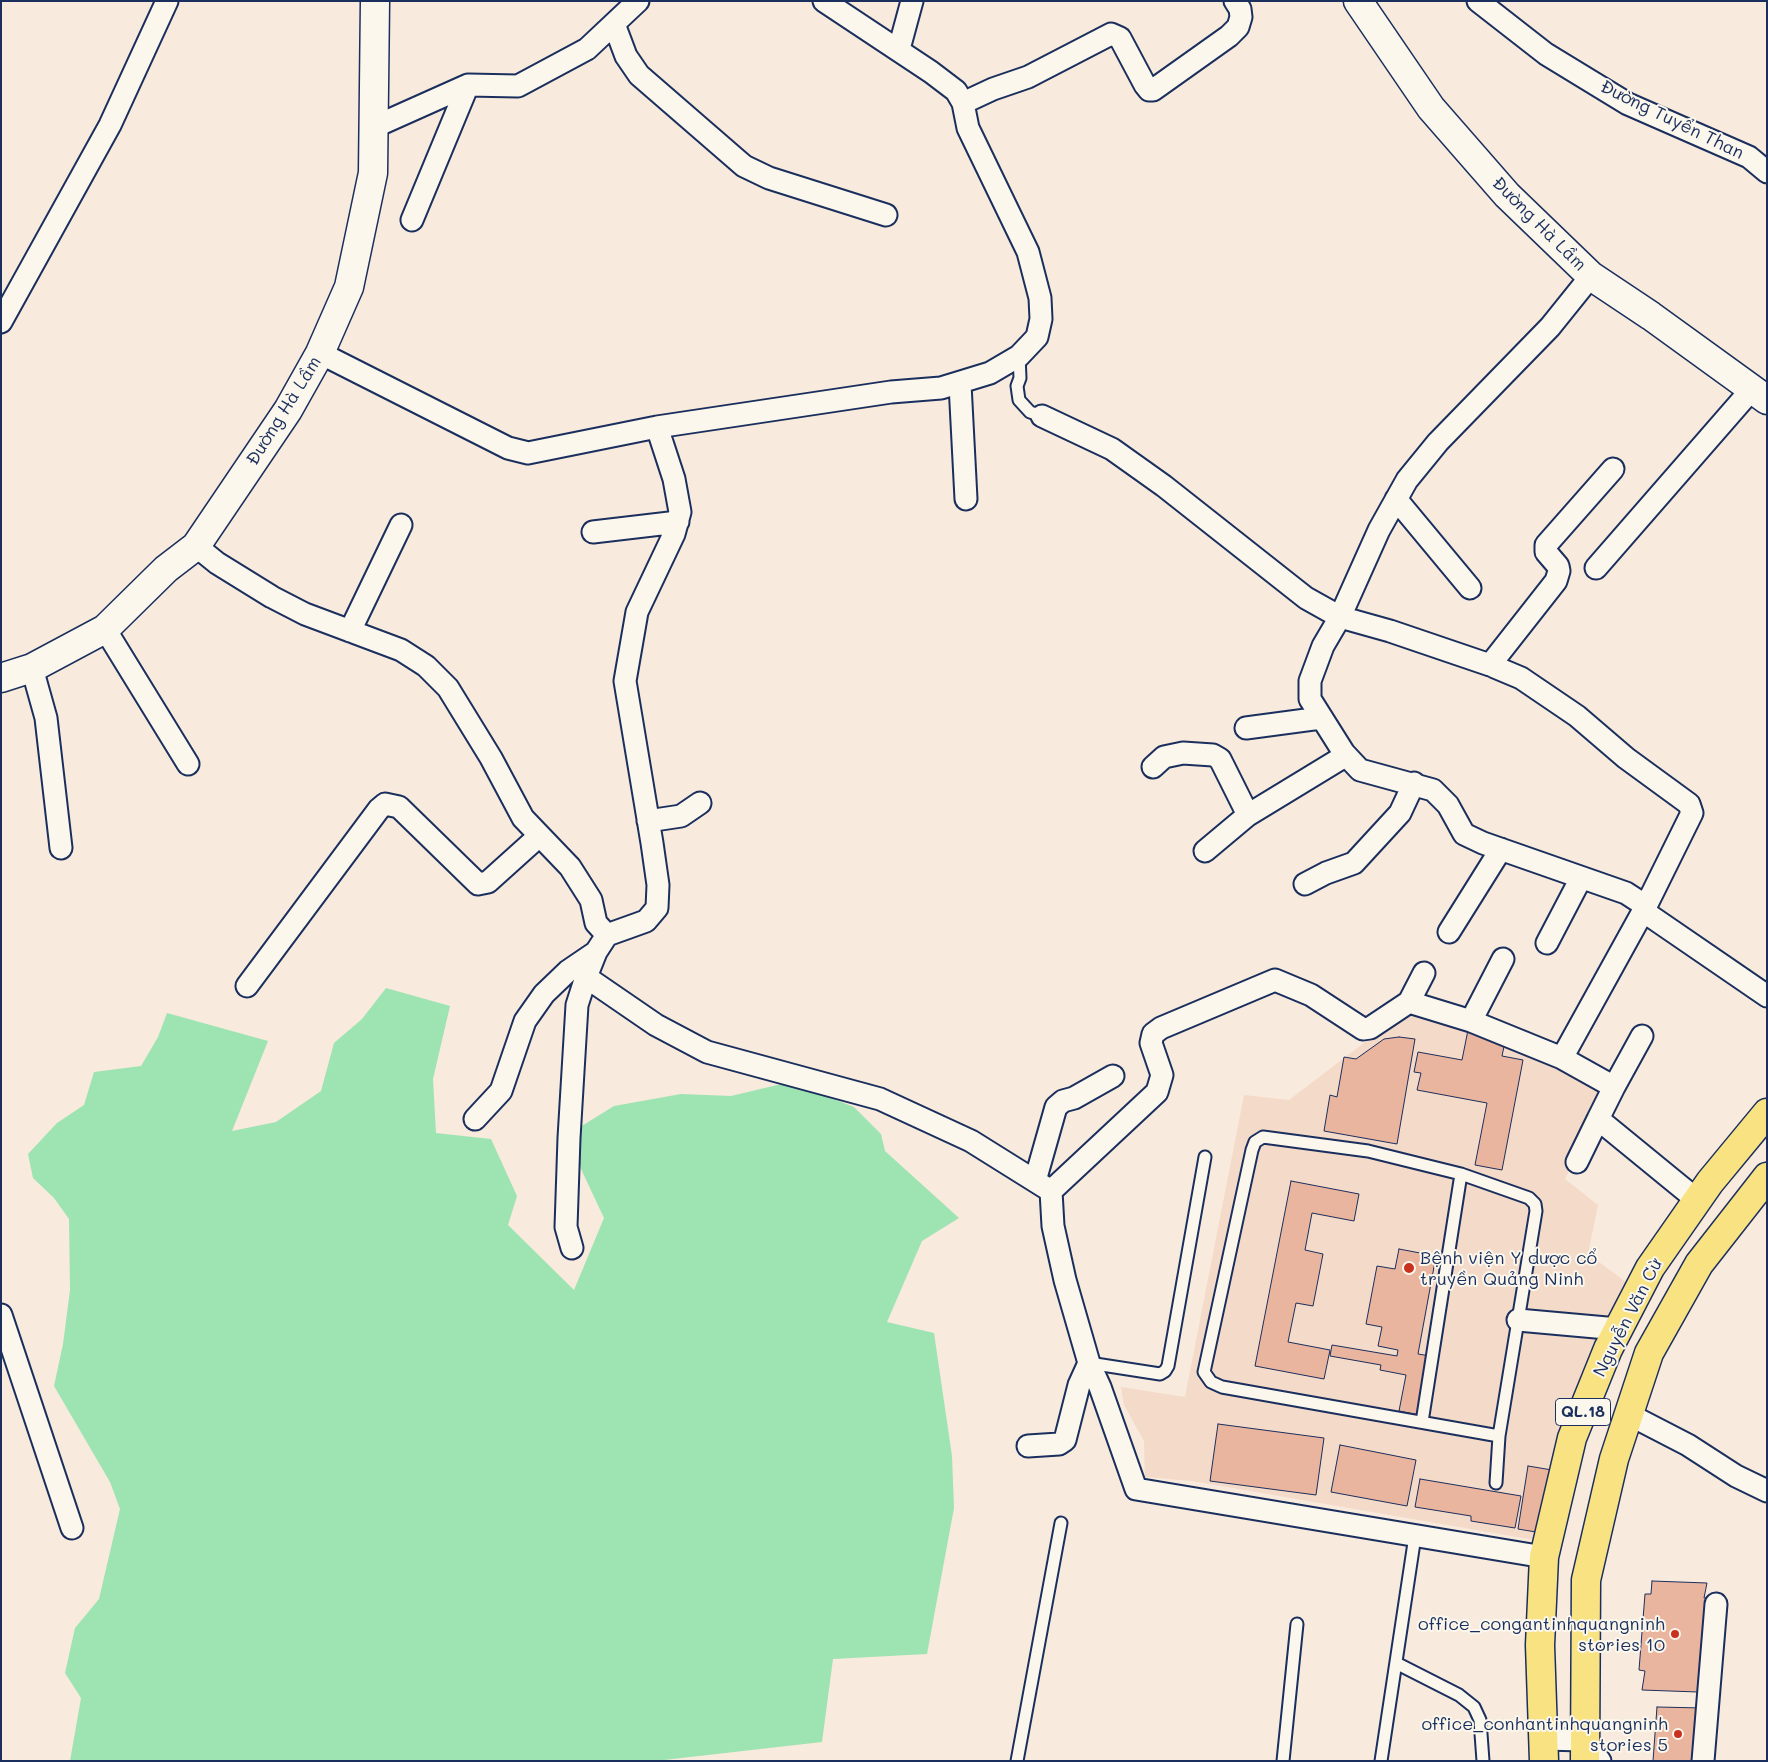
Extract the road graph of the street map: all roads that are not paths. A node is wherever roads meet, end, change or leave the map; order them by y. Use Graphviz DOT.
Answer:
graph roads {
  1 [pos="167,1"];
  2 [pos="375,1"];
  3 [pos="638,1"];
  4 [pos="824,1"];
  5 [pos="912,1"];
  6 [pos="1235,1"];
  7 [pos="1358,1"];
  8 [pos="1478,1"];
  9 [pos="614,24"];
  10 [pos="899,49"];
  11 [pos="468,85"];
  12 [pos="963,103"];
  13 [pos="374,127"];
  14 [pos="1767,172"];
  15 [pos="886,215"];
  16 [pos="412,220"];
  17 [pos="1591,276"];
  18 [pos="1,322"];
  19 [pos="320,353"];
  20 [pos="1019,356"];
  21 [pos="960,384"];
  22 [pos="1760,394"];
  23 [pos="1042,416"];
  24 [pos="657,427"];
  25 [pos="1613,469"];
  26 [pos="966,499"];
  27 [pos="1396,500"];
  28 [pos="678,522"];
  29 [pos="401,525"];
  30 [pos="593,532"];
  31 [pos="196,546"];
  32 [pos="1596,568"];
  33 [pos="1470,588"];
  34 [pos="1340,617"];
  35 [pos="105,629"];
  36 [pos="350,632"];
  37 [pos="1490,665"];
  38 [pos="32,668"];
  39 [pos="1,678"];
  40 [pos="1321,718"];
  41 [pos="1246,728"];
  42 [pos="1344,753"];
  43 [pos="188,764"];
  44 [pos="1153,767"];
  45 [pos="1414,783"];
  46 [pos="700,803"];
  47 [pos="1248,815"];
  48 [pos="648,821"];
  49 [pos="538,836"];
  50 [pos="61,848"];
  51 [pos="1501,850"];
  52 [pos="1205,851"];
  53 [pos="1581,878"];
  54 [pos="1305,884"];
  55 [pos="1644,908"];
  56 [pos="1448,932"];
  57 [pos="1546,943"];
  58 [pos="601,944"];
  59 [pos="1503,959"];
  60 [pos="1424,972"];
  61 [pos="586,976"];
  62 [pos="247,986"];
  63 [pos="1767,996"];
  64 [pos="1409,1002"];
  65 [pos="1471,1021"];
  66 [pos="1642,1036"];
  67 [pos="1562,1058"];
  68 [pos="1113,1076"];
  69 [pos="1614,1087"];
  70 [pos="1767,1113"];
  71 [pos="475,1118"];
  72 [pos="1598,1119"];
  73 [pos="1205,1158"];
  74 [pos="1577,1162"];
  75 [pos="1461,1174"];
  76 [pos="1767,1177"];
  77 [pos="1043,1186"];
  78 [pos="1697,1200"];
  79 [pos="572,1248"];
  80 [pos="1,1315"];
  81 [pos="1518,1320"];
  82 [pos="1618,1329"];
  83 [pos="1089,1363"];
  84 [pos="1628,1414"];
  85 [pos="1422,1422"];
  86 [pos="1499,1436"];
  87 [pos="1028,1446"];
  88 [pos="1496,1483"];
  89 [pos="1767,1492"];
  90 [pos="1061,1523"];
  91 [pos="72,1528"];
  92 [pos="1415,1536"];
  93 [pos="1544,1557"];
  94 [pos="1716,1604"];
  95 [pos="1297,1624"];
  96 [pos="1396,1663"];
  97 [pos="1544,1750"];
  98 [pos="1590,1754"];
  99 [pos="1017,1761"];
  100 [pos="1283,1761"];
  101 [pos="1381,1761"];
  102 [pos="1482,1761"];
  103 [pos="1703,1761"];
  1 -- 18 [label="street"];
  2 -- 13 [label="main road, Đường Hà Lầm"];
  3 -- 9 [label="street"];
  4 -- 10 [label="street"];
  5 -- 10 [label="street"];
  6 -- 12 [label="street"];
  7 -- 17 [label="main road, Đường Hà Lầm"];
  8 -- 14 [label="street, Đường Tuyển Than"];
  9 -- 11 [label="street"];
  9 -- 15 [label="street"];
  10 -- 12 [label="street"];
  11 -- 13 [label="street"];
  11 -- 16 [label="street"];
  12 -- 20 [label="street"];
  13 -- 19 [label="main road, Đường Hà Lầm"];
  17 -- 22 [label="main road, Đường Hà Lầm"];
  17 -- 27 [label="street"];
  19 -- 24 [label="street"];
  19 -- 31 [label="main road, Đường Hà Lầm"];
  20 -- 21 [label="street"];
  20 -- 23 [label="lane"];
  21 -- 24 [label="street"];
  21 -- 26 [label="street"];
  22 -- 32 [label="street"];
  23 -- 34 [label="street"];
  24 -- 28 [label="street"];
  25 -- 37 [label="street"];
  27 -- 33 [label="street"];
  27 -- 34 [label="street"];
  28 -- 30 [label="street"];
  28 -- 48 [label="street"];
  29 -- 36 [label="street"];
  31 -- 35 [label="main road, Đường Hà Lầm"];
  31 -- 36 [label="street"];
  34 -- 37 [label="street"];
  34 -- 40 [label="street"];
  35 -- 38 [label="main road, Đường Hà Lầm"];
  35 -- 43 [label="street"];
  36 -- 49 [label="street"];
  37 -- 55 [label="street"];
  38 -- 39 [label="main road, Đường Hà Lầm"];
  38 -- 50 [label="street"];
  40 -- 41 [label="street"];
  40 -- 42 [label="street"];
  42 -- 45 [label="street"];
  42 -- 47 [label="street"];
  44 -- 47 [label="street"];
  45 -- 51 [label="street"];
  45 -- 54 [label="street"];
  46 -- 48 [label="street"];
  47 -- 52 [label="street"];
  48 -- 58 [label="street"];
  49 -- 58 [label="street"];
  49 -- 62 [label="street"];
  51 -- 53 [label="street"];
  51 -- 56 [label="street"];
  53 -- 55 [label="street"];
  53 -- 57 [label="street"];
  55 -- 63 [label="street"];
  55 -- 67 [label="street"];
  58 -- 61 [label="street"];
  58 -- 71 [label="street"];
  59 -- 65 [label="street"];
  60 -- 64 [label="street"];
  61 -- 77 [label="street"];
  61 -- 79 [label="street"];
  64 -- 65 [label="street"];
  64 -- 77 [label="street"];
  65 -- 67 [label="street"];
  66 -- 69 [label="street"];
  67 -- 69 [label="street"];
  68 -- 77 [label="street"];
  69 -- 72 [label="street"];
  70 -- 78 [label="main road, Nguyễn Văn Cừ / QL.18"];
  72 -- 74 [label="street"];
  72 -- 78 [label="street"];
  73 -- 83 [label="lane"];
  75 -- 81 [label="lane"];
  75 -- 85 [label="lane"];
  75 -- 85 [label="lane"];
  76 -- 84 [label="main road, Nguyễn Văn Cừ / QL.18"];
  77 -- 83 [label="street"];
  78 -- 82 [label="main road, Nguyễn Văn Cừ / QL.18"];
  80 -- 91 [label="street"];
  81 -- 82 [label="street"];
  81 -- 86 [label="lane"];
  82 -- 93 [label="main road, Nguyễn Văn Cừ / QL.18"];
  83 -- 87 [label="street"];
  83 -- 92 [label="street"];
  84 -- 89 [label="street"];
  84 -- 98 [label="main road, Nguyễn Văn Cừ / QL.18"];
  85 -- 86 [label="lane"];
  86 -- 88 [label="lane"];
  90 -- 99 [label="lane"];
  92 -- 93 [label="street"];
  92 -- 96 [label="lane"];
  93 -- 97 [label="main road, Nguyễn Văn Cừ / QL.18"];
  94 -- 103 [label="street"];
  95 -- 100 [label="lane"];
  96 -- 101 [label="lane"];
  96 -- 102 [label="lane"];
  97 -- 98 [label="street"];
}
